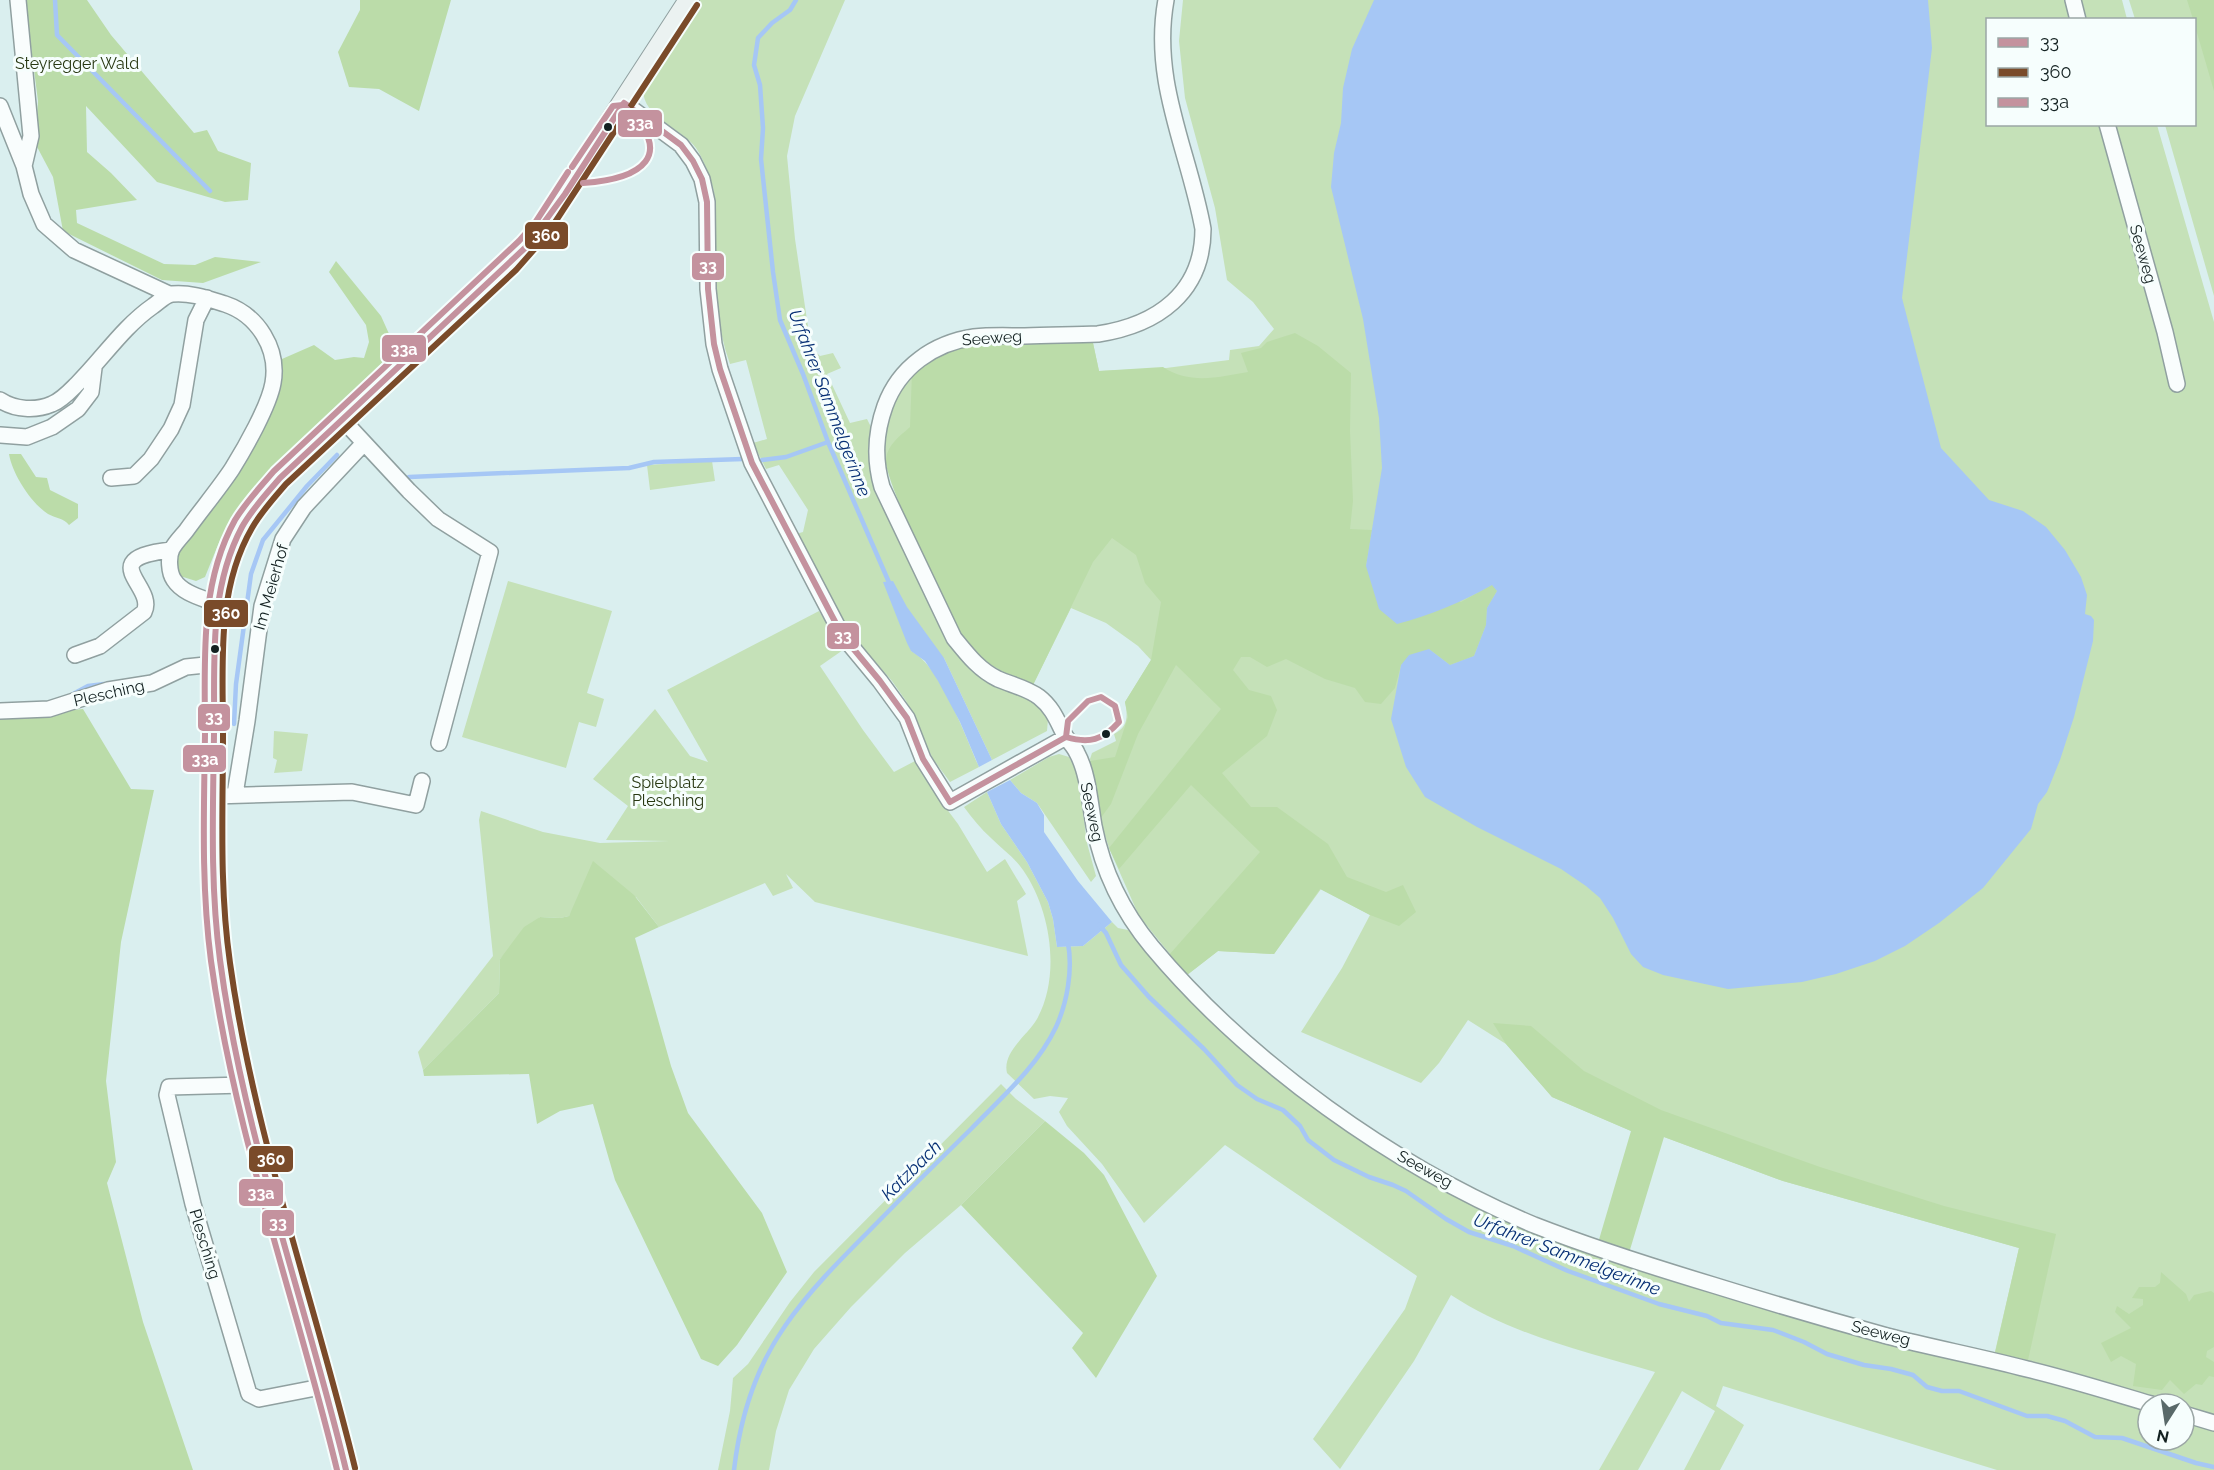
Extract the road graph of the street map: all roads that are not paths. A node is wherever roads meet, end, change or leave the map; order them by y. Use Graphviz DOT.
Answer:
graph roads {
  1 [pos="18,0"];
  2 [pos="689,0"];
  3 [pos="1166,0"];
  4 [pos="2073,0"];
  5 [pos="2078,18"];
  6 [pos="624,103"];
  7 [pos="0,106"];
  8 [pos="2108,126"];
  9 [pos="24,166"];
  10 [pos="169,294"];
  11 [pos="207,298"];
  12 [pos="94,368"];
  13 [pos="2177,384"];
  14 [pos="0,400"];
  15 [pos="342,419"];
  16 [pos="0,435"];
  17 [pos="364,443"];
  18 [pos="111,478"];
  19 [pos="171,550"];
  20 [pos="217,604"];
  21 [pos="75,655"];
  22 [pos="215,664"];
  23 [pos="0,711"];
  24 [pos="1066,737"];
  25 [pos="439,743"];
  26 [pos="422,781"];
  27 [pos="235,794"];
  28 [pos="213,796"];
  29 [pos="244,1085"];
  30 [pos="326,1386"];
  31 [pos="2136,1400"];
  32 [pos="2196,1418"];
  33 [pos="2214,1423"];
  34 [pos="346,1470"];
  1 -- 9 [label="street"];
  2 -- 6 [label="main road"];
  3 -- 24 [label="street, Seeweg"];
  4 -- 5 [label="street"];
  6 -- 15 [label="main road"];
  6 -- 24 [label="street"];
  7 -- 9 [label="street"];
  8 -- 13 [label="street, Seeweg"];
  9 -- 10 [label="street"];
  10 -- 11 [label="street"];
  10 -- 12 [label="street"];
  11 -- 18 [label="street"];
  11 -- 19 [label="street"];
  12 -- 14 [label="street"];
  12 -- 16 [label="street"];
  15 -- 17 [label="street"];
  15 -- 20 [label="main road"];
  17 -- 25 [label="street"];
  17 -- 27 [label="street, Im Meierhof"];
  19 -- 20 [label="street"];
  19 -- 21 [label="street"];
  20 -- 22 [label="main road"];
  22 -- 23 [label="street, Plesching"];
  22 -- 28 [label="main road"];
  24 -- 31 [label="street, Seeweg"];
  26 -- 27 [label="street"];
  27 -- 28 [label="street"];
  28 -- 29 [label="main road"];
  29 -- 30 [label="main road"];
  29 -- 30 [label="street, Plesching"];
  30 -- 34 [label="main road"];
  32 -- 33 [label="street"];
}
